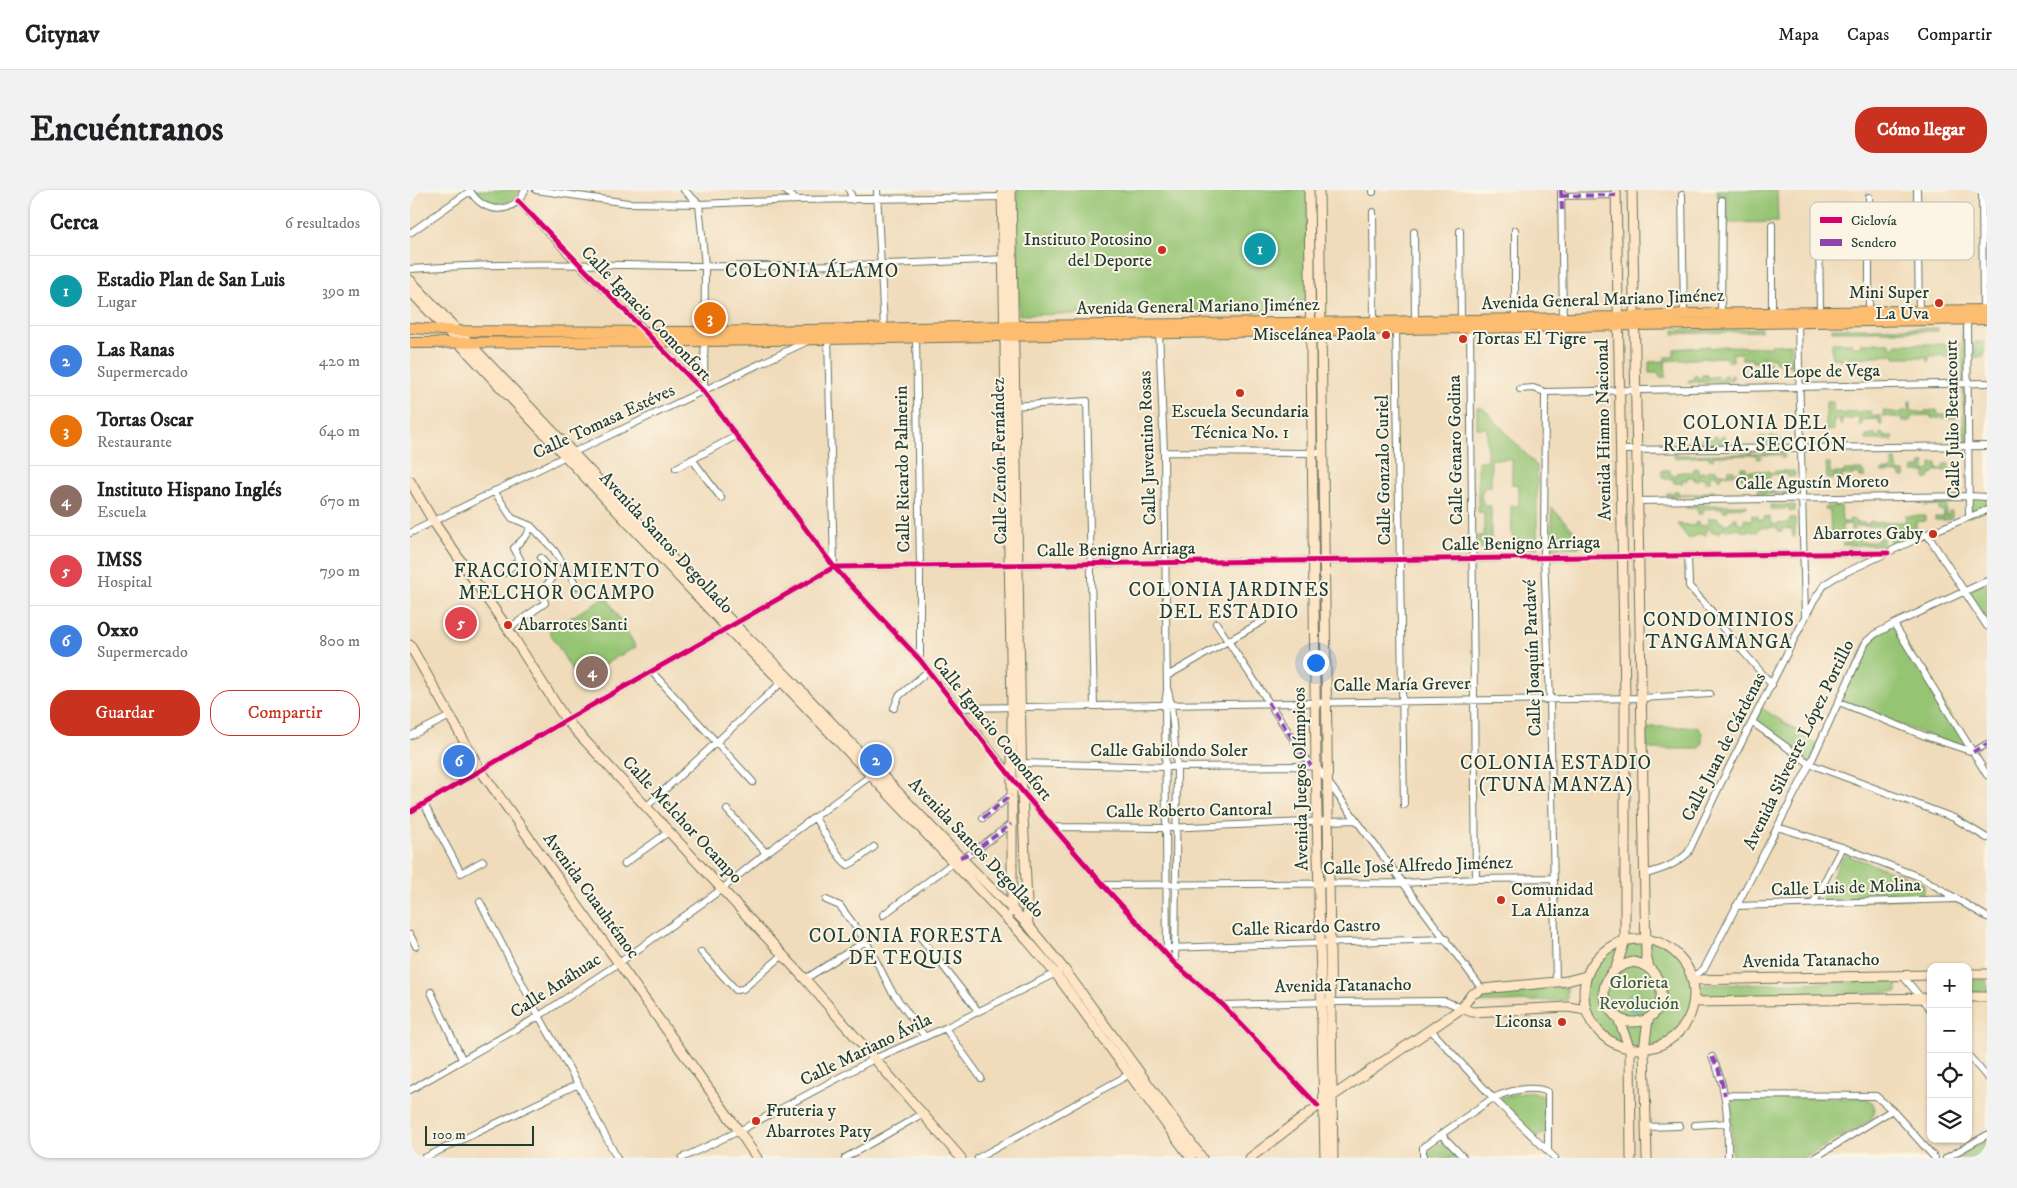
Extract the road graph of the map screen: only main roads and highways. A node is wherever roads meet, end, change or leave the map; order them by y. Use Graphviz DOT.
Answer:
graph roads {
  1 [pos="1986,313"];
  2 [pos="1635,321"];
  3 [pos="1618,322"];
  4 [pos="1467,323"];
  5 [pos="1316,326"];
  6 [pos="410,328"];
  7 [pos="1004,331"];
  8 [pos="705,337"];
  9 [pos="410,343"];
  1 -- 2 [label="main road, Avenida General Mariano Jiménez"];
  1 -- 2 [label="main road, Avenida General Mariano Jiménez"];
  2 -- 3 [label="main road, Avenida General Mariano Jiménez"];
  3 -- 4 [label="main road, Avenida General Mariano Jiménez"];
  3 -- 4 [label="main road, Avenida General Mariano Jiménez"];
  4 -- 5 [label="main road, Avenida General Mariano Jiménez"];
  4 -- 5 [label="main road, Avenida General Mariano Jiménez"];
  5 -- 7 [label="main road, Avenida General Mariano Jiménez"];
  6 -- 8 [label="main road, Avenida General Mariano Jiménez"];
  7 -- 8 [label="main road, Avenida General Mariano Jiménez"];
  7 -- 8 [label="main road, Avenida General Mariano Jiménez"];
  8 -- 9 [label="main road, Avenida General Mariano Jiménez"];
}
